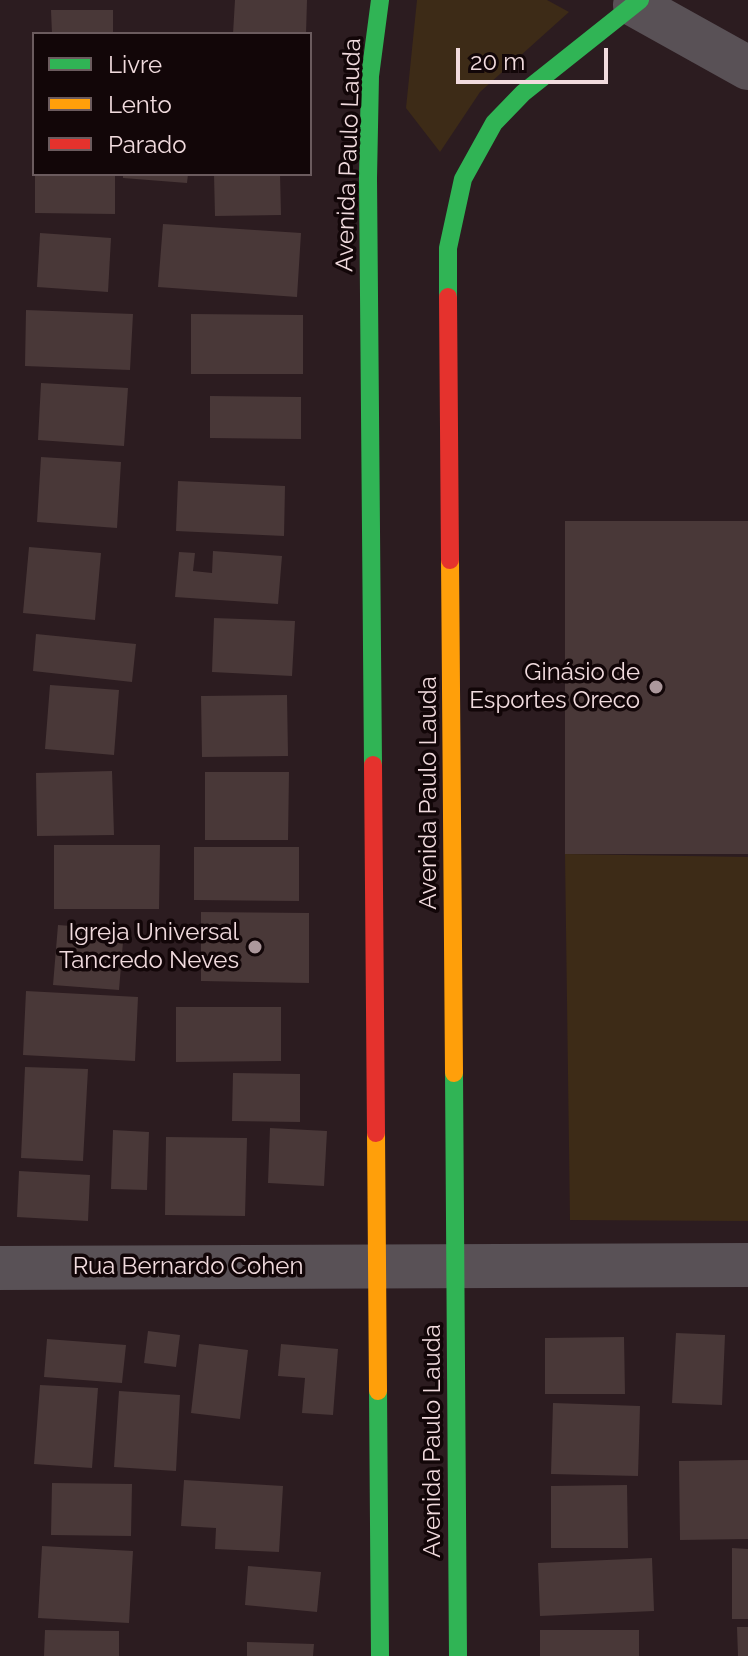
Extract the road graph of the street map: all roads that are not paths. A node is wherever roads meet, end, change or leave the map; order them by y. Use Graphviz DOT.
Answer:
graph roads {
  1 [pos="380,0"];
  2 [pos="631,2"];
  3 [pos="748,68"];
  4 [pos="748,1265"];
  5 [pos="377,1266"];
  6 [pos="456,1266"];
  7 [pos="0,1268"];
  8 [pos="380,1656"];
  9 [pos="458,1656"];
  1 -- 5 [label="main road, Avenida Paulo Lauda"];
  2 -- 3 [label="street"];
  2 -- 6 [label="main road, Avenida Paulo Lauda"];
  4 -- 6 [label="street"];
  5 -- 6 [label="street, Rua Bernardo Cohen"];
  5 -- 7 [label="street, Rua Bernardo Cohen"];
  5 -- 8 [label="main road, Avenida Paulo Lauda"];
  6 -- 9 [label="main road, Avenida Paulo Lauda"];
}
